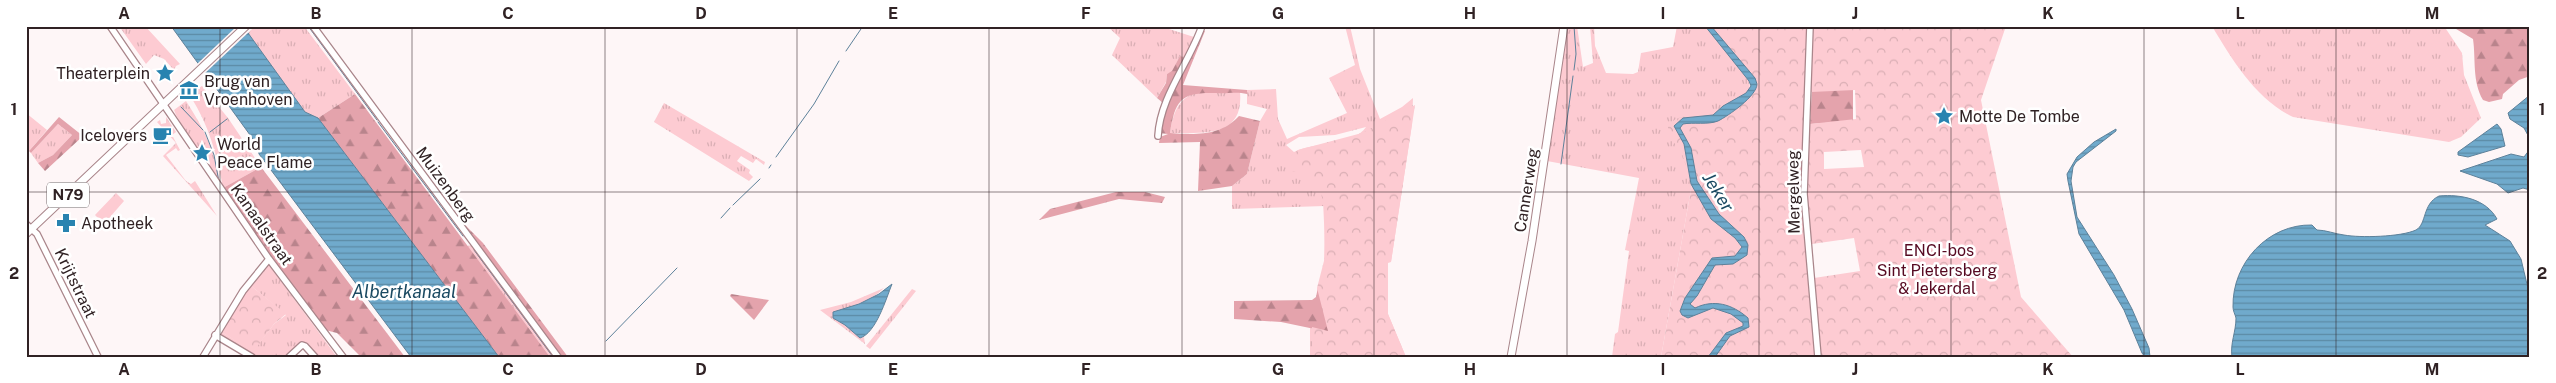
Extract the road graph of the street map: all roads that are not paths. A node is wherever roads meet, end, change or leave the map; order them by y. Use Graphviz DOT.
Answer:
graph roads {
  1 [pos="110,26"];
  2 [pos="246,26"];
  3 [pos="313,26"];
  4 [pos="1202,26"];
  5 [pos="1564,26"];
  6 [pos="1810,26"];
  7 [pos="163,104"];
  8 [pos="1158,136"];
  9 [pos="28,229"];
  10 [pos="268,259"];
  11 [pos="216,335"];
  12 [pos="98,357"];
  13 [pos="203,357"];
  14 [pos="252,357"];
  15 [pos="289,357"];
  16 [pos="315,357"];
  17 [pos="343,357"];
  18 [pos="558,357"];
  19 [pos="1511,357"];
  20 [pos="1818,357"];
  1 -- 7 [label="street, Kanaalstraat"];
  2 -- 7 [label="main road, N79"];
  3 -- 18 [label="street, Muizenberg"];
  4 -- 8 [label="street"];
  5 -- 19 [label="main road, Cannerweg"];
  6 -- 20 [label="street, Mergelweg"];
  7 -- 9 [label="main road, N79"];
  7 -- 10 [label="street, Kanaalstraat"];
  9 -- 12 [label="street, Krijtstraat"];
  10 -- 11 [label="street"];
  10 -- 17 [label="street, Kanaalstraat"];
  11 -- 13 [label="street"];
  11 -- 14 [label="street"];
  15 -- 16 [label="street"];
}
